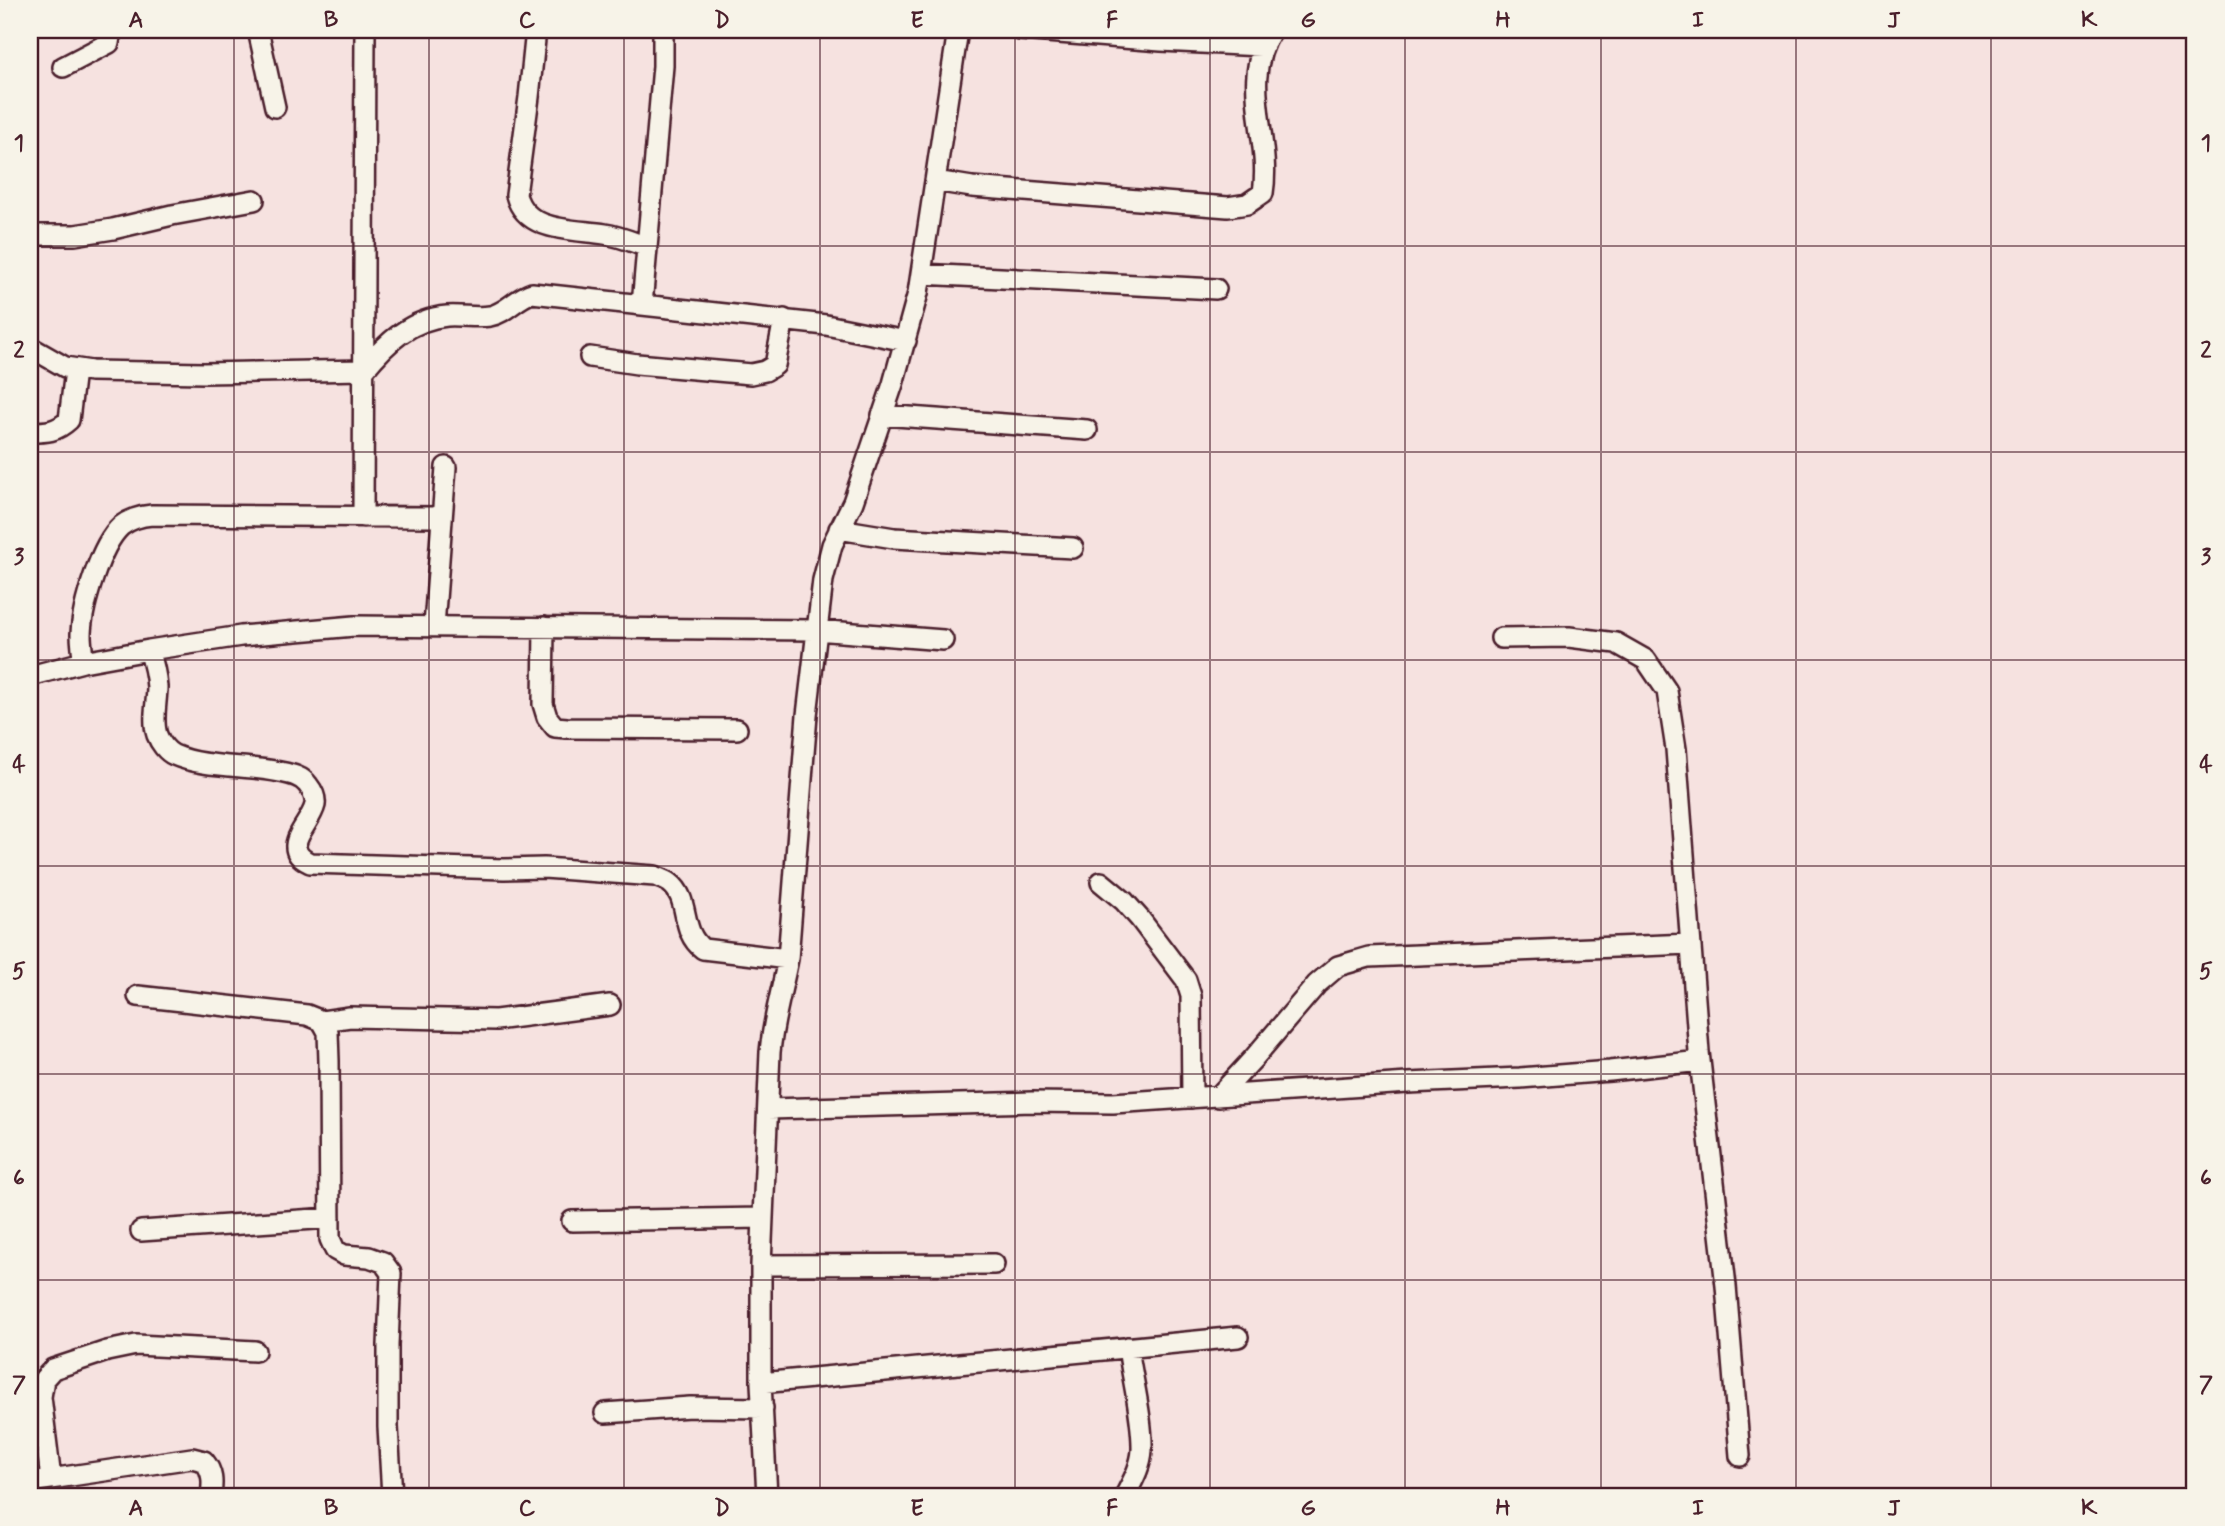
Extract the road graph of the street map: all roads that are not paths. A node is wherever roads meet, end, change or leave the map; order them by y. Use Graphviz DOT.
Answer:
graph roads {
  1 [pos="111,30"];
  2 [pos="258,30"];
  3 [pos="365,30"];
  4 [pos="536,30"];
  5 [pos="663,30"];
  6 [pos="958,30"];
  7 [pos="1020,30"];
  8 [pos="1267,38"];
  9 [pos="64,67"];
  10 [pos="275,107"];
  11 [pos="935,181"];
  12 [pos="254,200"];
  13 [pos="30,235"];
  14 [pos="647,247"];
  15 [pos="920,274"];
  16 [pos="1216,289"];
  17 [pos="642,305"];
  18 [pos="784,319"];
  19 [pos="905,341"];
  20 [pos="30,347"];
  21 [pos="590,357"];
  22 [pos="75,370"];
  23 [pos="364,370"];
  24 [pos="882,415"];
  25 [pos="1087,429"];
  26 [pos="30,432"];
  27 [pos="446,467"];
  28 [pos="363,517"];
  29 [pos="442,517"];
  30 [pos="839,529"];
  31 [pos="1073,548"];
  32 [pos="434,626"];
  33 [pos="544,626"];
  34 [pos="816,630"];
  35 [pos="1501,638"];
  36 [pos="943,640"];
  37 [pos="149,650"];
  38 [pos="83,662"];
  39 [pos="30,676"];
  40 [pos="737,729"];
  41 [pos="1101,882"];
  42 [pos="1690,944"];
  43 [pos="788,959"];
  44 [pos="138,996"];
  45 [pos="610,1006"];
  46 [pos="322,1021"];
  47 [pos="1700,1060"];
  48 [pos="1218,1097"];
  49 [pos="1192,1098"];
  50 [pos="768,1109"];
  51 [pos="330,1218"];
  52 [pos="763,1218"];
  53 [pos="572,1221"];
  54 [pos="141,1231"];
  55 [pos="994,1264"];
  56 [pos="761,1265"];
  57 [pos="1238,1337"];
  58 [pos="1128,1347"];
  59 [pos="255,1351"];
  60 [pos="761,1383"];
  61 [pos="763,1408"];
  62 [pos="605,1413"];
  63 [pos="1740,1456"];
  64 [pos="51,1479"];
  65 [pos="30,1482"];
  66 [pos="211,1496"];
  67 [pos="392,1496"];
  68 [pos="767,1496"];
  69 [pos="1125,1496"];
  1 -- 9 [label="street"];
  2 -- 10 [label="street"];
  3 -- 23 [label="street"];
  4 -- 14 [label="street"];
  5 -- 14 [label="street"];
  6 -- 11 [label="street"];
  7 -- 8 [label="street"];
  8 -- 11 [label="street"];
  11 -- 15 [label="street"];
  12 -- 13 [label="street"];
  14 -- 17 [label="street"];
  15 -- 16 [label="street"];
  15 -- 19 [label="street"];
  17 -- 18 [label="street"];
  17 -- 23 [label="street"];
  18 -- 19 [label="street"];
  18 -- 21 [label="street"];
  19 -- 24 [label="street"];
  20 -- 22 [label="street"];
  22 -- 23 [label="street"];
  22 -- 26 [label="street"];
  23 -- 28 [label="street"];
  24 -- 25 [label="street"];
  24 -- 30 [label="street"];
  27 -- 29 [label="street"];
  28 -- 29 [label="street"];
  28 -- 38 [label="street"];
  29 -- 32 [label="street"];
  30 -- 31 [label="street"];
  30 -- 34 [label="street"];
  32 -- 33 [label="street"];
  32 -- 37 [label="street"];
  33 -- 34 [label="street"];
  33 -- 40 [label="street"];
  34 -- 36 [label="street"];
  34 -- 43 [label="street"];
  35 -- 42 [label="street"];
  37 -- 38 [label="street"];
  37 -- 43 [label="street"];
  38 -- 39 [label="street"];
  41 -- 49 [label="street"];
  42 -- 47 [label="street"];
  42 -- 48 [label="street"];
  43 -- 50 [label="street"];
  44 -- 46 [label="street"];
  45 -- 46 [label="street"];
  46 -- 51 [label="street"];
  47 -- 48 [label="street"];
  47 -- 63 [label="street"];
  48 -- 49 [label="street"];
  49 -- 50 [label="street"];
  50 -- 52 [label="street"];
  51 -- 54 [label="street"];
  51 -- 67 [label="street"];
  52 -- 53 [label="street"];
  52 -- 56 [label="street"];
  55 -- 56 [label="street"];
  56 -- 60 [label="street"];
  57 -- 58 [label="street"];
  58 -- 60 [label="street"];
  58 -- 69 [label="street"];
  59 -- 64 [label="street"];
  60 -- 61 [label="street"];
  61 -- 62 [label="street"];
  61 -- 68 [label="street"];
  64 -- 65 [label="street"];
  64 -- 66 [label="street"];
}
